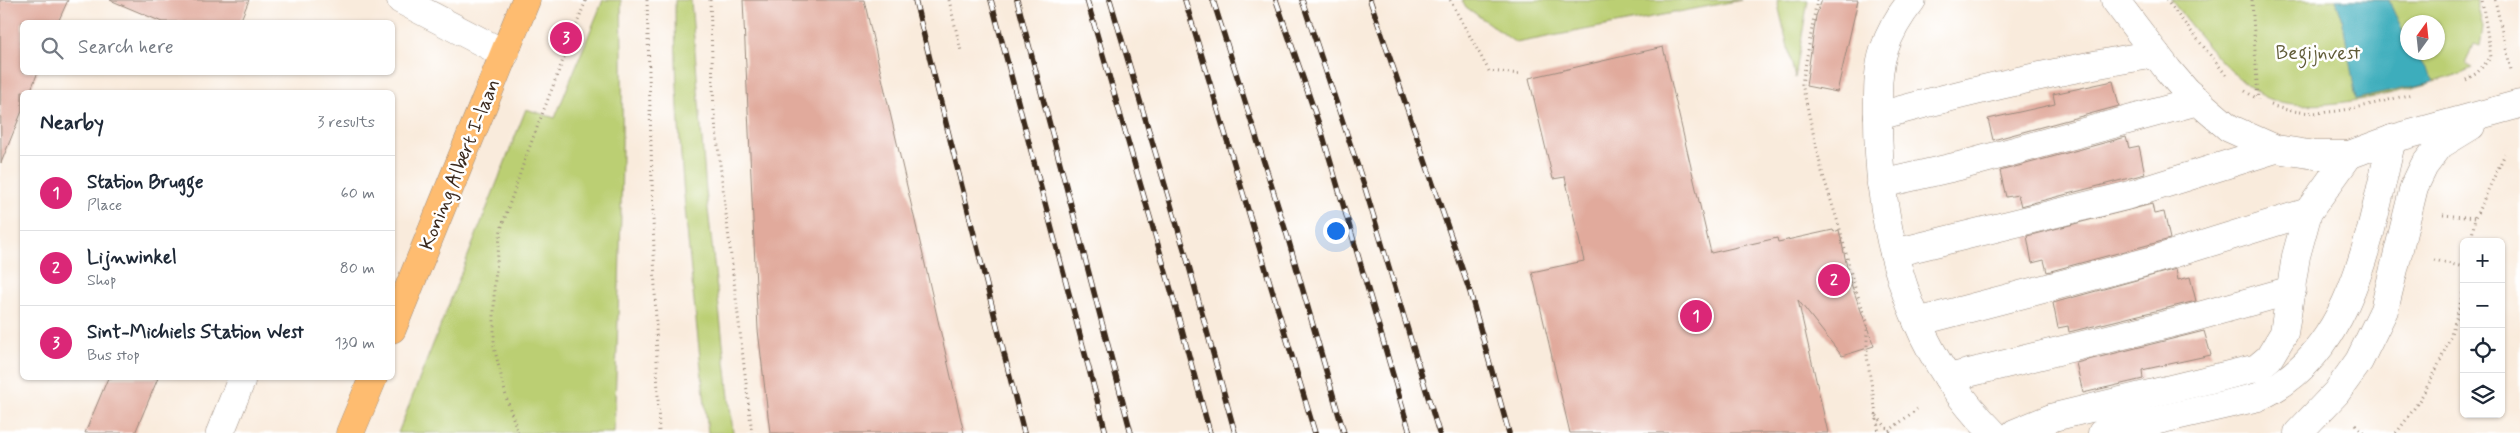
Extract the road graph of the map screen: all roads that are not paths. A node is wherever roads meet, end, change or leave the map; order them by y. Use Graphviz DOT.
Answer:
graph roads {
  1 [pos="401,0"];
  2 [pos="526,0"];
  3 [pos="1912,0"];
  4 [pos="2115,0"];
  5 [pos="505,54"];
  6 [pos="2156,54"];
  7 [pos="2198,102"];
  8 [pos="2512,106"];
  9 [pos="1878,116"];
  10 [pos="2392,139"];
  11 [pos="2276,149"];
  12 [pos="2349,155"];
  13 [pos="1881,184"];
  14 [pos="2308,212"];
  15 [pos="1894,253"];
  16 [pos="2292,290"];
  17 [pos="395,322"];
  18 [pos="1917,322"];
  19 [pos="1948,378"];
  20 [pos="372,380"];
  21 [pos="240,381"];
  22 [pos="220,433"];
  23 [pos="350,433"];
  24 [pos="1993,433"];
  25 [pos="2015,433"];
  26 [pos="2102,433"];
  27 [pos="2298,433"];
  1 -- 5 [label="street"];
  2 -- 5 [label="main road, Koning Albert I-laan"];
  3 -- 9 [label="street"];
  4 -- 6 [label="street"];
  5 -- 17 [label="main road, Koning Albert I-laan"];
  6 -- 7 [label="street"];
  6 -- 9 [label="street"];
  7 -- 11 [label="street"];
  7 -- 13 [label="street"];
  8 -- 10 [label="street"];
  8 -- 27 [label="street"];
  9 -- 13 [label="street"];
  10 -- 12 [label="street"];
  10 -- 26 [label="street"];
  11 -- 12 [label="street"];
  11 -- 15 [label="street"];
  12 -- 14 [label="street"];
  13 -- 15 [label="street"];
  14 -- 16 [label="street"];
  14 -- 18 [label="street"];
  15 -- 18 [label="street"];
  16 -- 19 [label="street"];
  16 -- 25 [label="street"];
  18 -- 19 [label="street"];
  19 -- 24 [label="street"];
  20 -- 23 [label="main road"];
  21 -- 22 [label="street"];
}
